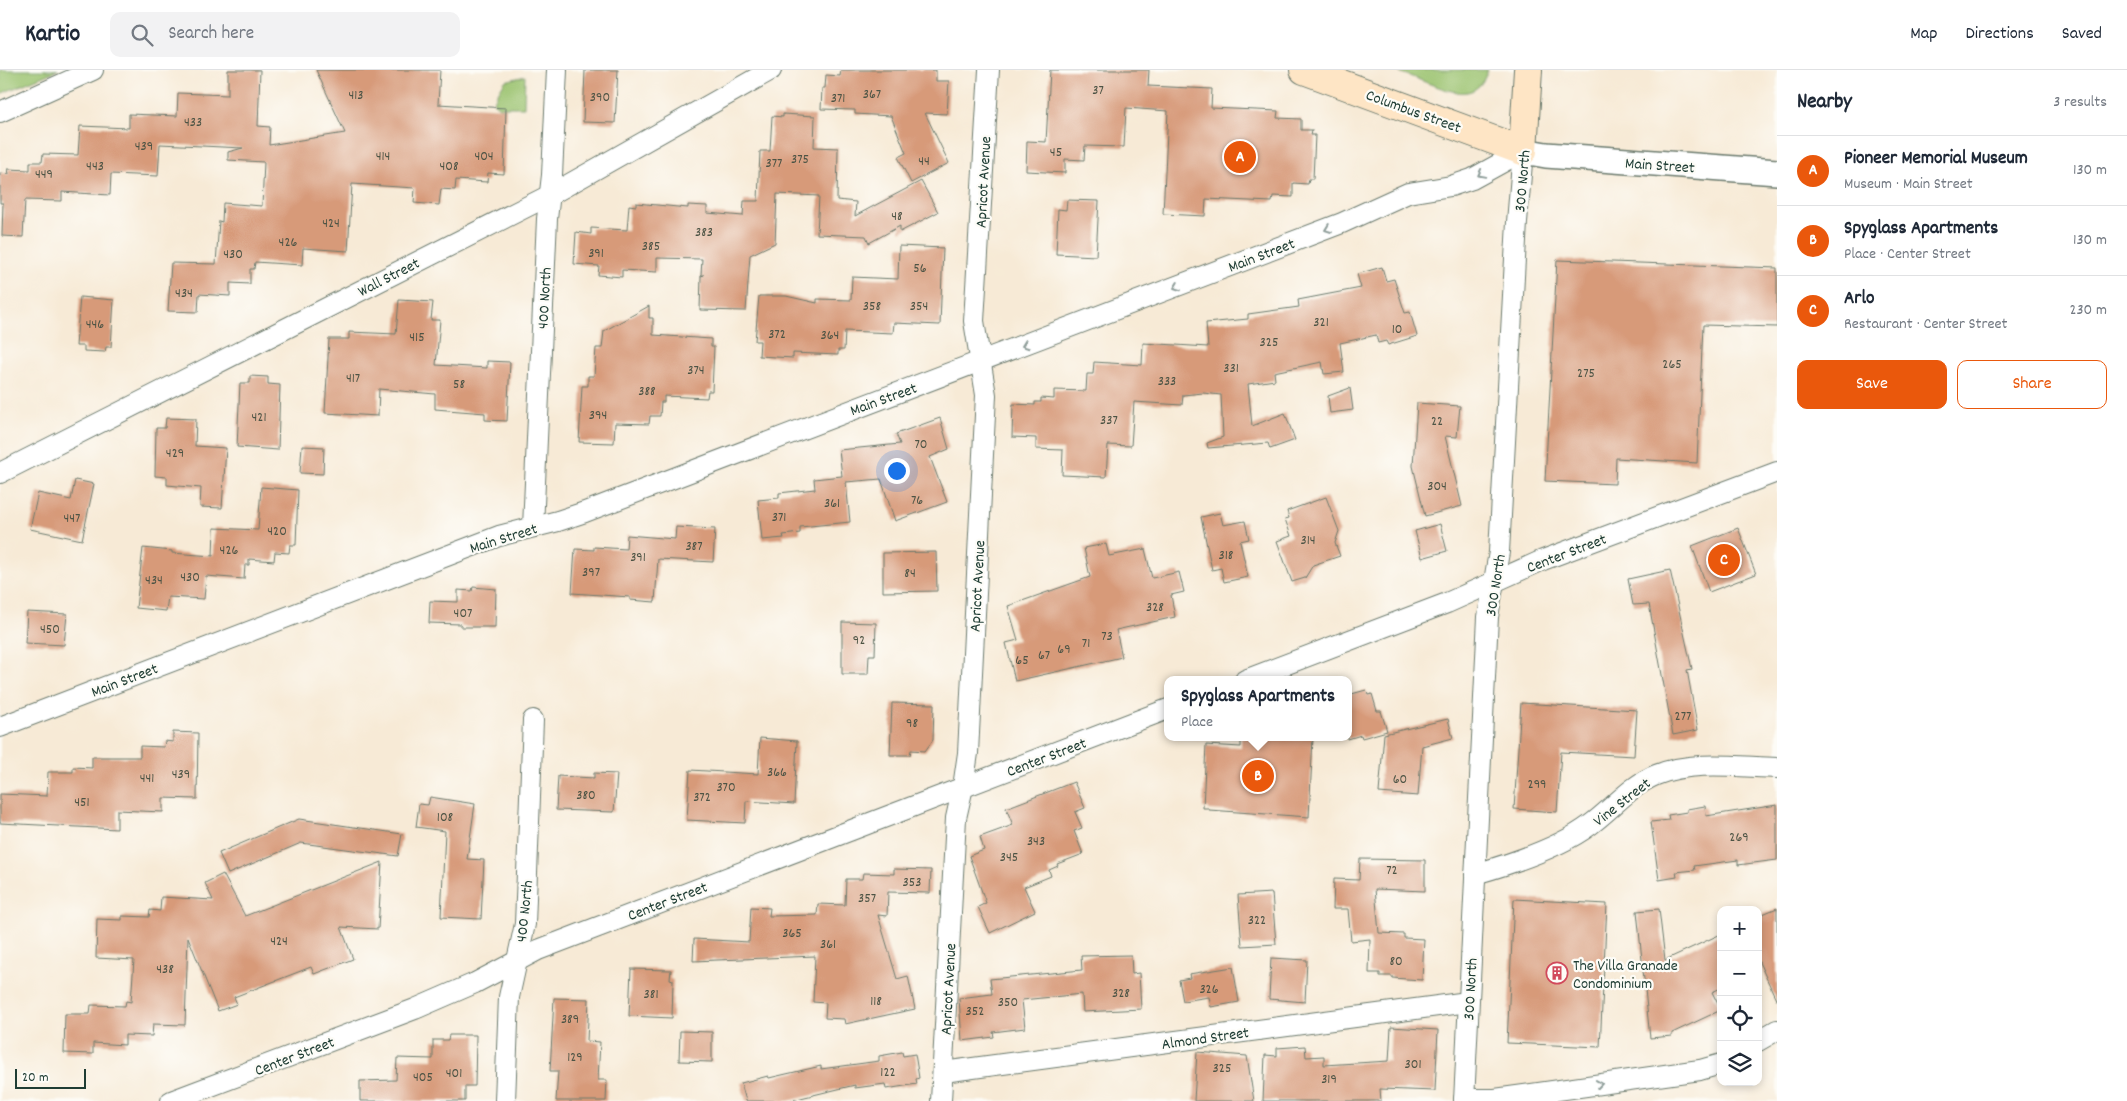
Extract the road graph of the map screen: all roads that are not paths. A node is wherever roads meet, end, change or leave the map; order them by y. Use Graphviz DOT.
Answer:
graph roads {
  1 [pos="94,70"];
  2 [pos="557,70"];
  3 [pos="771,70"];
  4 [pos="989,70"];
  5 [pos="1304,70"];
  6 [pos="1528,70"];
  7 [pos="0,112"];
  8 [pos="1523,151"];
  9 [pos="1777,172"];
  10 [pos="550,195"];
  11 [pos="981,362"];
  12 [pos="1777,472"];
  13 [pos="0,473"];
  14 [pos="533,527"];
  15 [pos="1494,582"];
  16 [pos="1255,676"];
  17 [pos="1164,711"];
  18 [pos="533,720"];
  19 [pos="0,726"];
  20 [pos="1777,768"];
  21 [pos="963,787"];
  22 [pos="1474,874"];
  23 [pos="516,962"];
  24 [pos="1468,1002"];
  25 [pos="1777,1030"];
  26 [pos="1762,1039"];
  27 [pos="1717,1065"];
  28 [pos="943,1072"];
  29 [pos="1464,1100"];
  30 [pos="171,1101"];
  31 [pos="505,1101"];
  32 [pos="942,1101"];
  1 -- 7 [label="street"];
  2 -- 10 [label="street, 400 North"];
  3 -- 10 [label="street, Wall Street"];
  4 -- 11 [label="street, Apricot Avenue"];
  5 -- 8 [label="main road, Columbus Street"];
  6 -- 8 [label="main road, 300 North"];
  8 -- 9 [label="street, Main Street"];
  8 -- 11 [label="street, Main Street, one-way"];
  8 -- 15 [label="street, 300 North"];
  10 -- 13 [label="street, Wall Street"];
  10 -- 14 [label="street, 400 North"];
  11 -- 14 [label="street, Main Street"];
  11 -- 21 [label="street, Apricot Avenue"];
  12 -- 15 [label="street, Center Street"];
  14 -- 19 [label="street, Main Street"];
  15 -- 16 [label="street, Center Street"];
  15 -- 22 [label="street, 300 North"];
  17 -- 21 [label="street, Center Street"];
  18 -- 23 [label="street, 400 North"];
  20 -- 22 [label="street, Vine Street"];
  21 -- 23 [label="street, Center Street"];
  21 -- 28 [label="street, Apricot Avenue"];
  22 -- 24 [label="street, 300 North"];
  23 -- 30 [label="street, Center Street"];
  23 -- 31 [label="street, 400 North"];
  24 -- 28 [label="street, Almond Street"];
  24 -- 29 [label="street, 300 North"];
  25 -- 26 [label="street"];
  29 -- 27 [label="street, one-way"];
  28 -- 32 [label="street, Apricot Avenue"];
}
